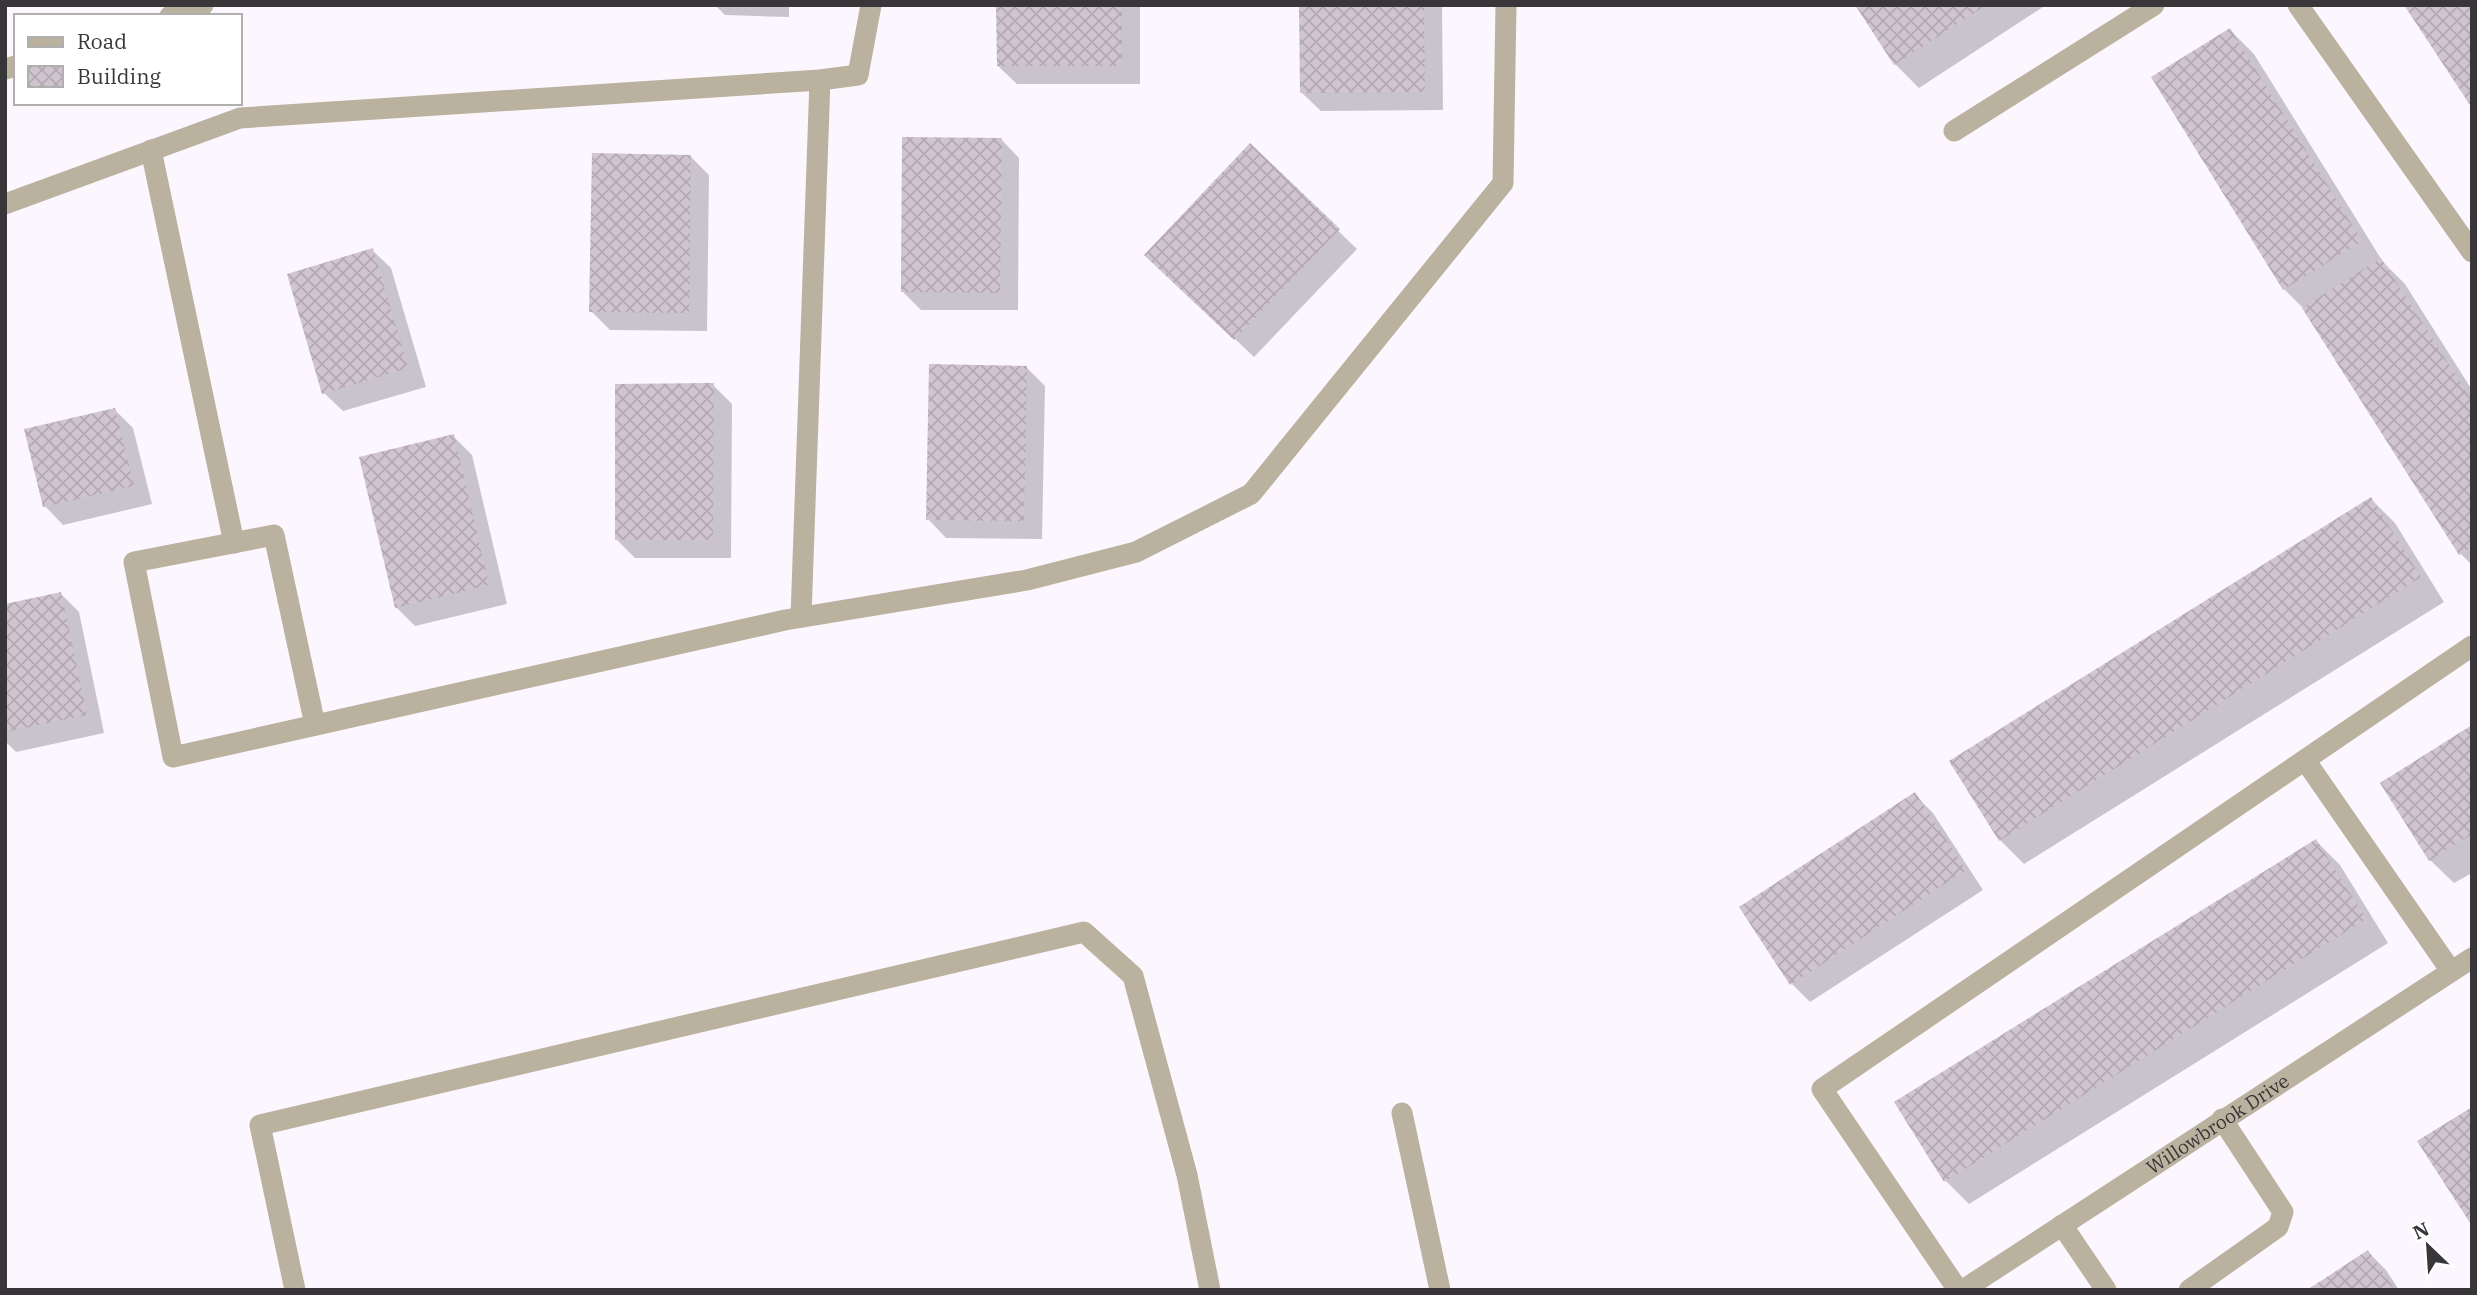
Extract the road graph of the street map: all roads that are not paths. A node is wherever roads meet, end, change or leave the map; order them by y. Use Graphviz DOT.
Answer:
graph roads {
  1 [pos="203,5"];
  2 [pos="871,5"];
  3 [pos="1506,5"];
  4 [pos="2154,5"];
  5 [pos="2298,5"];
  6 [pos="176,14"];
  7 [pos="820,80"];
  8 [pos="1954,131"];
  9 [pos="151,149"];
  10 [pos="5,204"];
  11 [pos="2472,252"];
  12 [pos="234,543"];
  13 [pos="801,617"];
  14 [pos="2472,646"];
  15 [pos="315,725"];
  16 [pos="2305,760"];
  17 [pos="2472,958"];
  18 [pos="2451,971"];
  19 [pos="1402,1113"];
  20 [pos="2222,1119"];
  21 [pos="2062,1225"];
  22 [pos="295,1290"];
  23 [pos="1210,1290"];
  24 [pos="1440,1290"];
  25 [pos="1960,1290"];
  26 [pos="2106,1290"];
  27 [pos="2189,1290"];
  1 -- 6 [label="street"];
  2 -- 7 [label="street"];
  3 -- 13 [label="street"];
  4 -- 8 [label="street"];
  5 -- 11 [label="street"];
  7 -- 9 [label="street"];
  7 -- 13 [label="street"];
  9 -- 10 [label="street"];
  9 -- 12 [label="street"];
  12 -- 15 [label="street"];
  12 -- 15 [label="street"];
  13 -- 15 [label="street"];
  14 -- 16 [label="street"];
  16 -- 18 [label="street"];
  16 -- 25 [label="street"];
  17 -- 18 [label="street, Willowbrook Drive"];
  18 -- 20 [label="street, Willowbrook Drive"];
  19 -- 24 [label="street"];
  20 -- 21 [label="street, Willowbrook Drive"];
  20 -- 27 [label="street"];
  21 -- 25 [label="street, Willowbrook Drive"];
  21 -- 26 [label="street"];
  22 -- 23 [label="street"];
}
